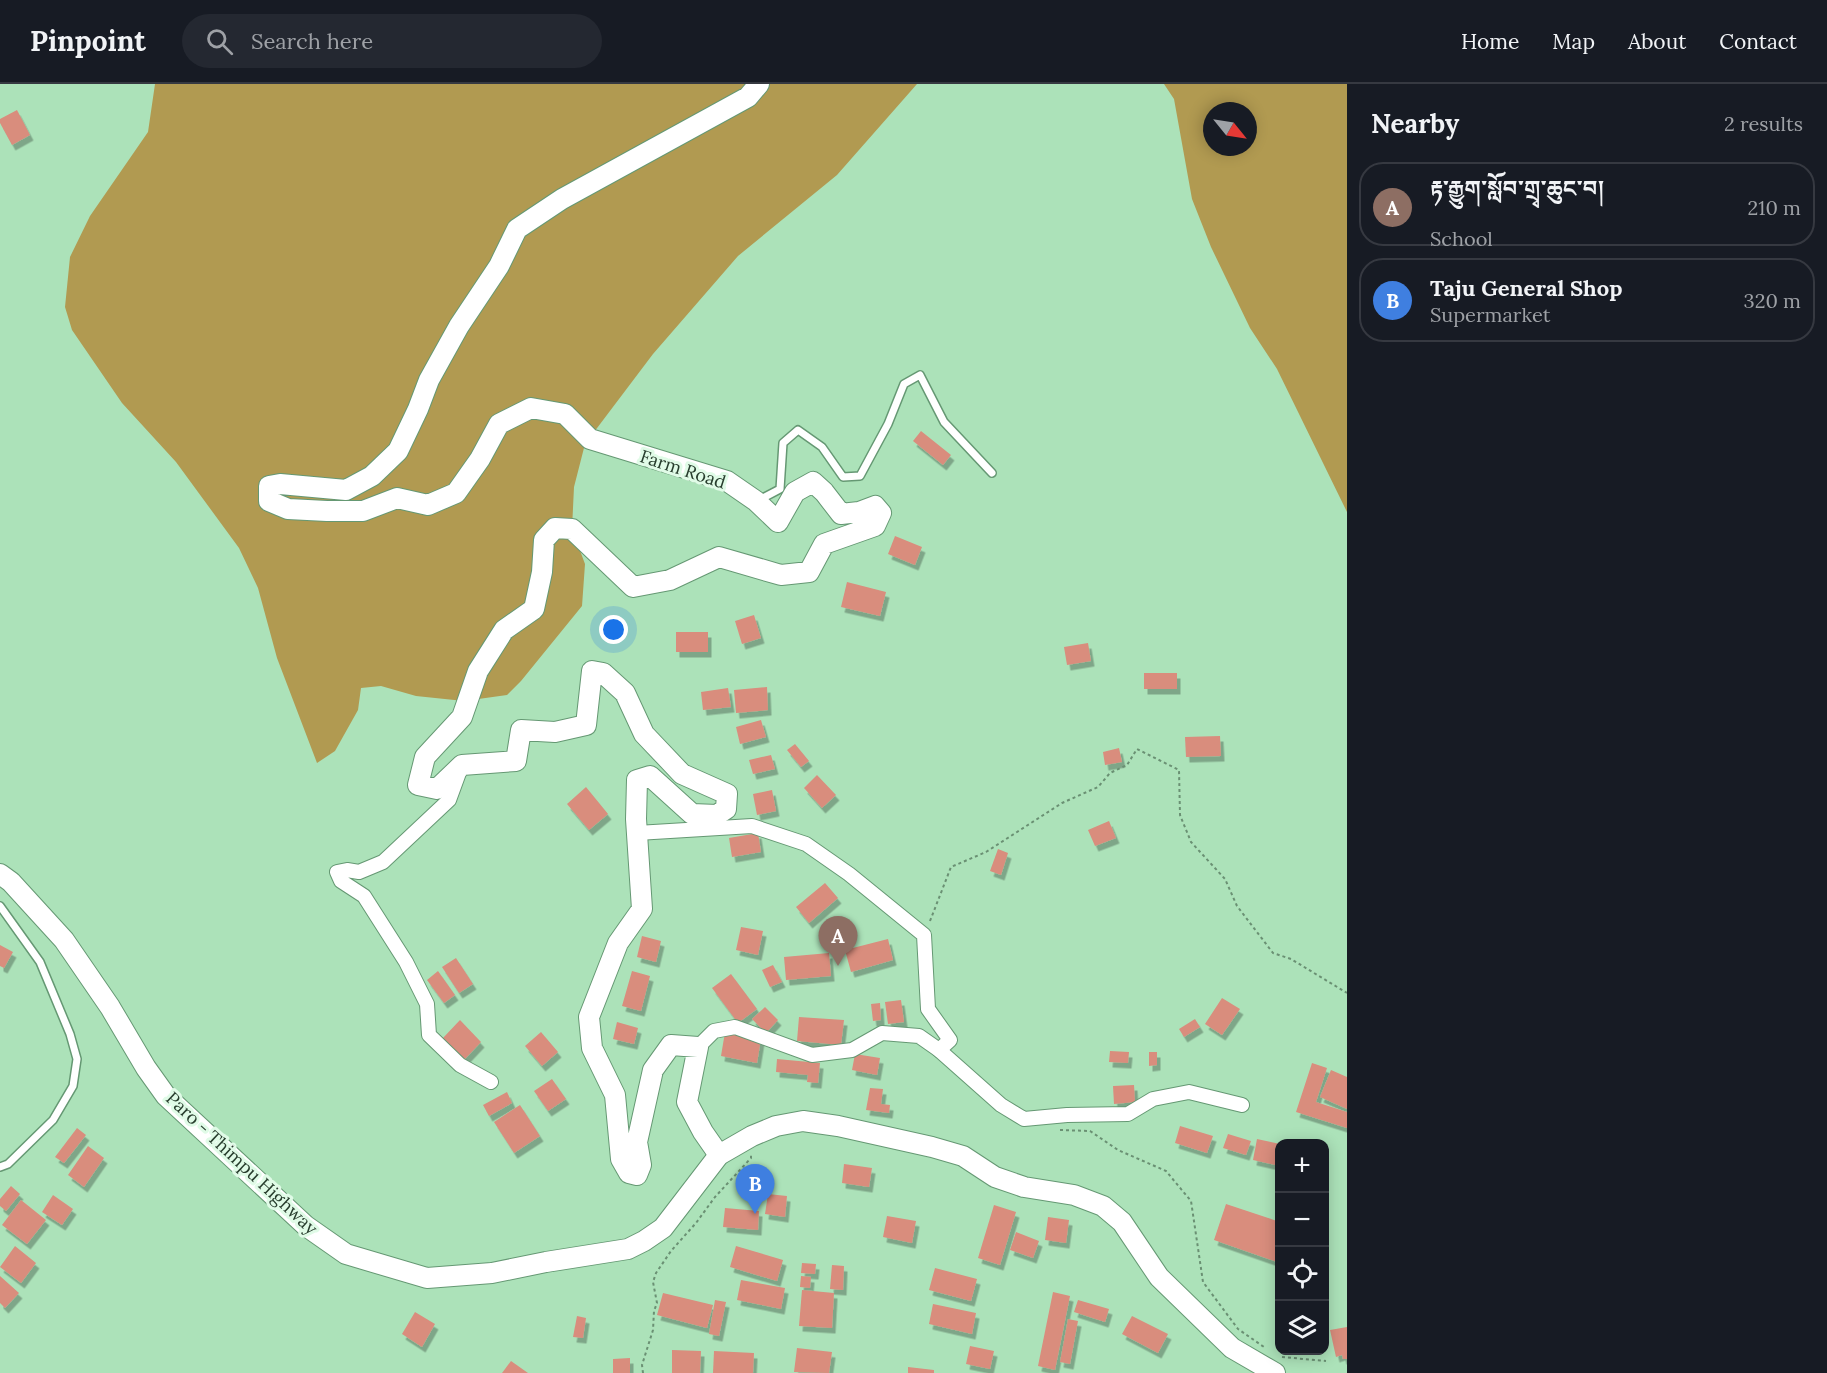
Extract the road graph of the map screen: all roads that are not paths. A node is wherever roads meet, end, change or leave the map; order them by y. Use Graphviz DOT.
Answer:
graph roads {
  1 [pos="759,84"];
  2 [pos="992,473"];
  3 [pos="756,501"];
  4 [pos="462,765"];
  5 [pos="637,833"];
  6 [pos="0,874"];
  7 [pos="0,906"];
  8 [pos="698,1047"];
  9 [pos="939,1050"];
  10 [pos="491,1082"];
  11 [pos="1242,1105"];
  12 [pos="719,1155"];
  13 [pos="0,1167"];
  14 [pos="1277,1365"];
  1 -- 3 [label="street, Farm Road"];
  2 -- 3 [label="lane"];
  3 -- 4 [label="street, Farm Road"];
  4 -- 5 [label="street"];
  4 -- 10 [label="street"];
  5 -- 8 [label="street"];
  5 -- 9 [label="street"];
  6 -- 12 [label="street, Paro - Thimpu Highway"];
  7 -- 13 [label="lane"];
  8 -- 9 [label="street"];
  8 -- 12 [label="street"];
  9 -- 11 [label="street"];
  12 -- 14 [label="street, Paro - Thimpu Highway"];
}
